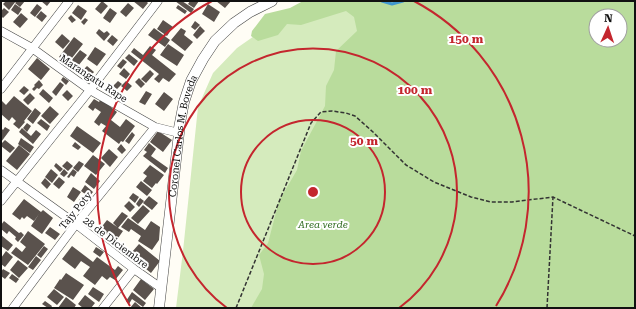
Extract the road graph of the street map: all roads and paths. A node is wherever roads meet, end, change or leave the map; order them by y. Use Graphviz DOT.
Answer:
graph roads {
  1 [pos="69,1"];
  2 [pos="158,1"];
  3 [pos="272,1"];
  4 [pos="1,31"];
  5 [pos="32,48"];
  6 [pos="1,89"];
  7 [pos="90,90"];
  8 [pos="155,127"];
  9 [pos="180,133"];
  10 [pos="1,170"];
  11 [pos="16,181"];
  12 [pos="553,196"];
  13 [pos="1,201"];
  14 [pos="76,224"];
  15 [pos="635,236"];
  16 [pos="134,269"];
  17 [pos="161,288"];
  18 [pos="13,308"];
  19 [pos="103,308"];
  20 [pos="159,308"];
  21 [pos="236,308"];
  22 [pos="547,308"];
  1 -- 5 [label="street"];
  2 -- 7 [label="street"];
  3 -- 9 [label="street, Coronel Carlos M. Boveda"];
  4 -- 5 [label="street, Marangatu Rape"];
  5 -- 6 [label="street"];
  5 -- 7 [label="street, Marangatu Rape"];
  7 -- 8 [label="street, Marangatu Rape"];
  7 -- 11 [label="street"];
  8 -- 9 [label="street, Marangatu Rape"];
  8 -- 14 [label="street, Tajy Poty"];
  9 -- 17 [label="street, Coronel Carlos M. Boveda"];
  10 -- 11 [label="street, 28 de Diciembre"];
  11 -- 13 [label="street"];
  11 -- 14 [label="street, 28 de Diciembre"];
  12 -- 15 [label="path"];
  12 -- 21 [label="path"];
  12 -- 22 [label="path"];
  14 -- 16 [label="street, 28 de Diciembre"];
  14 -- 18 [label="street, Tajy Poty"];
  16 -- 17 [label="street, 28 de Diciembre"];
  16 -- 19 [label="street"];
  17 -- 20 [label="street, Coronel Carlos M. Boveda"];
}
